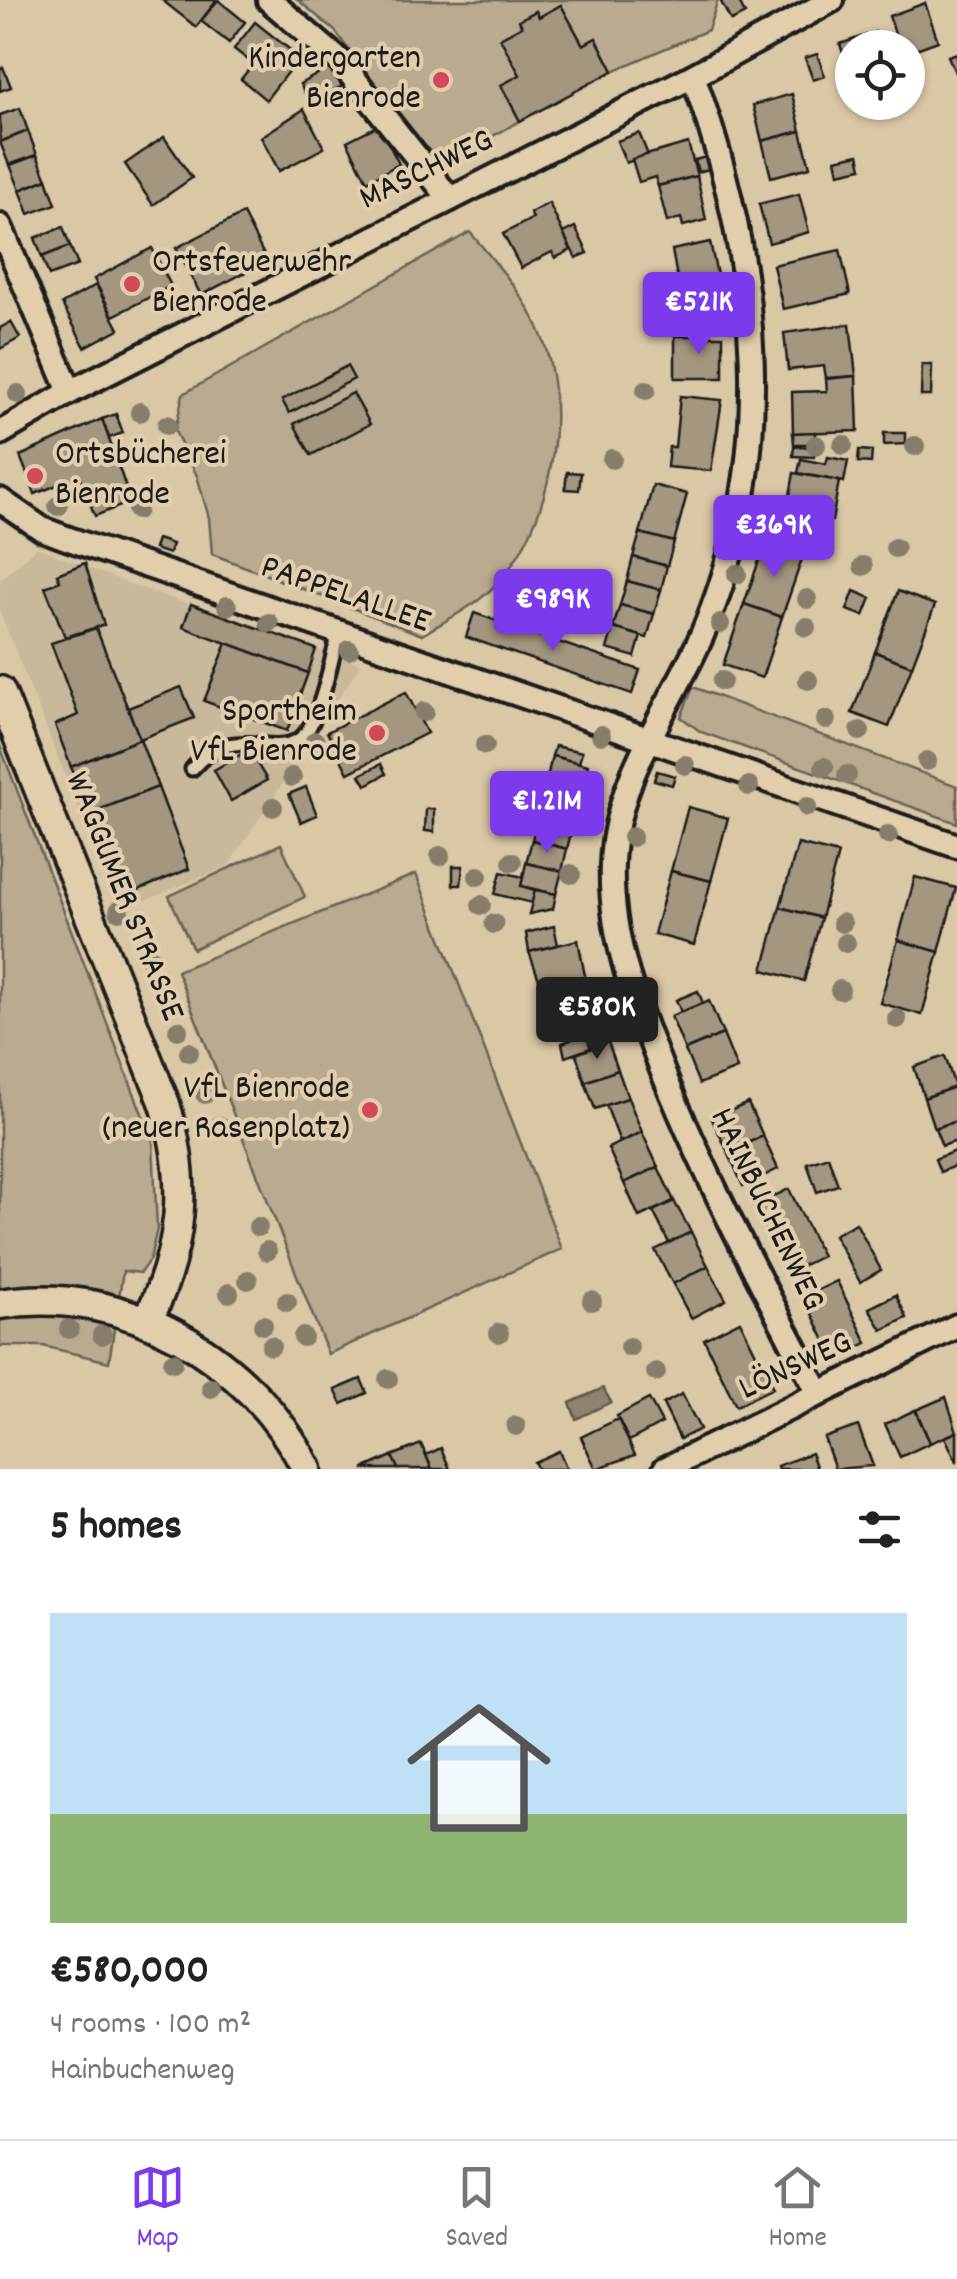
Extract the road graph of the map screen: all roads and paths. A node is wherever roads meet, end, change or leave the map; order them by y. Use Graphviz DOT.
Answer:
graph roads {
  1 [pos="269,0"];
  2 [pos="832,0"];
  3 [pos="693,76"];
  4 [pos="450,199"];
  5 [pos="0,226"];
  6 [pos="70,392"];
  7 [pos="0,433"];
  8 [pos="0,500"];
  9 [pos="339,631"];
  10 [pos="0,690"];
  11 [pos="646,738"];
  12 [pos="192,770"];
  13 [pos="957,846"];
  14 [pos="0,1304"];
  15 [pos="147,1322"];
  16 [pos="957,1326"];
  17 [pos="819,1394"];
  18 [pos="307,1469"];
  19 [pos="665,1469"];
  1 -- 4 [label="street"];
  2 -- 3 [label="street, MASCHWEG"];
  3 -- 4 [label="street, MASCHWEG"];
  3 -- 11 [label="street, HAINBUCHENWEG"];
  4 -- 6 [label="street, MASCHWEG"];
  5 -- 6 [label="street"];
  6 -- 7 [label="street, MASCHWEG"];
  8 -- 9 [label="street, PAPPELALLEE"];
  9 -- 11 [label="street, PAPPELALLEE"];
  9 -- 12 [label="lane"];
  10 -- 15 [label="street, WAGGUMER STRASSE"];
  11 -- 13 [label="street, PAPPELALLEE"];
  11 -- 17 [label="street, HAINBUCHENWEG"];
  14 -- 15 [label="street"];
  15 -- 18 [label="street"];
  16 -- 17 [label="street, LÖNSWEG"];
  17 -- 19 [label="street, LÖNSWEG"];
}
